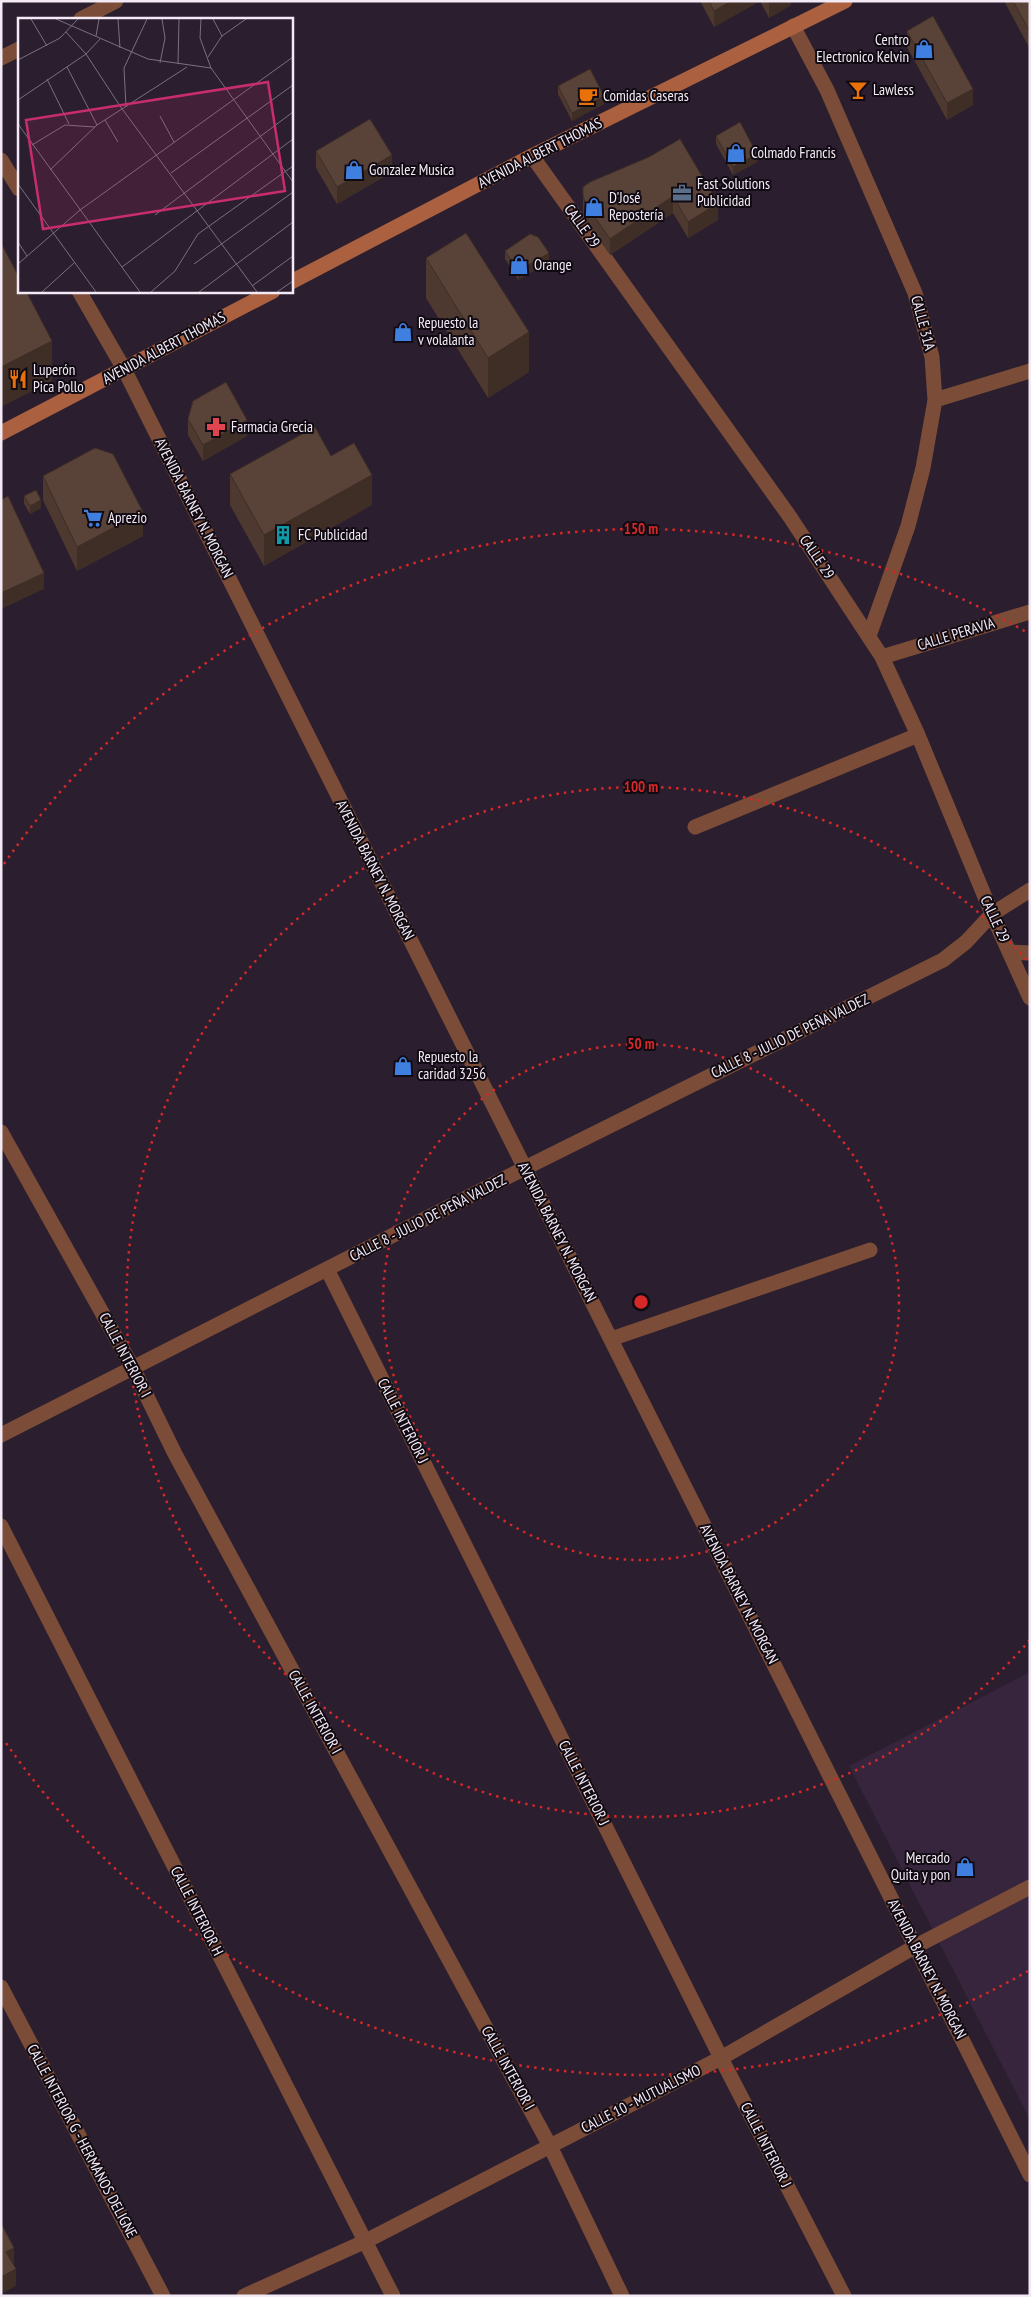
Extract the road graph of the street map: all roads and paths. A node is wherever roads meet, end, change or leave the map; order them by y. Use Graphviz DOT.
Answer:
graph roads {
  1 [pos="116,1"];
  2 [pos="845,1"];
  3 [pos="83,18"];
  4 [pos="793,26"];
  5 [pos="18,50"];
  6 [pos="1,58"];
  7 [pos="532,156"];
  8 [pos="1,160"];
  9 [pos="18,188"];
  10 [pos="292,281"];
  11 [pos="79,292"];
  12 [pos="271,292"];
  13 [pos="124,369"];
  14 [pos="1030,371"];
  15 [pos="935,400"];
  16 [pos="1,433"];
  17 [pos="1030,612"];
  18 [pos="869,636"];
  19 [pos="882,657"];
  20 [pos="918,735"];
  21 [pos="695,827"];
  22 [pos="1030,890"];
  23 [pos="992,914"];
  24 [pos="1010,952"];
  25 [pos="1030,953"];
  26 [pos="1030,998"];
  27 [pos="1,1132"];
  28 [pos="525,1168"];
  29 [pos="870,1250"];
  30 [pos="327,1269"];
  31 [pos="611,1339"];
  32 [pos="133,1368"];
  33 [pos="1,1435"];
  34 [pos="1,1526"];
  35 [pos="1030,1887"];
  36 [pos="916,1946"];
  37 [pos="1,1987"];
  38 [pos="721,2058"];
  39 [pos="550,2146"];
  40 [pos="1030,2175"];
  41 [pos="366,2241"];
  42 [pos="163,2296"];
  43 [pos="244,2296"];
  44 [pos="394,2296"];
  45 [pos="622,2296"];
  46 [pos="844,2296"];
  1 -- 3 [label="street"];
  2 -- 4 [label="main road, AVENIDA ALBERT THOMAS"];
  4 -- 7 [label="main road, AVENIDA ALBERT THOMAS"];
  4 -- 15 [label="street, CALLE 31A"];
  5 -- 6 [label="street"];
  7 -- 10 [label="main road, AVENIDA ALBERT THOMAS"];
  7 -- 18 [label="street, CALLE 29"];
  8 -- 9 [label="street"];
  11 -- 13 [label="street, AVENIDA BARNEY N. MORGAN"];
  12 -- 13 [label="main road, AVENIDA ALBERT THOMAS"];
  13 -- 16 [label="main road, AVENIDA ALBERT THOMAS"];
  13 -- 28 [label="street, AVENIDA BARNEY N. MORGAN"];
  14 -- 15 [label="street"];
  15 -- 18 [label="street, CALLE 31A"];
  17 -- 19 [label="street, CALLE PERAVIA"];
  18 -- 19 [label="street, CALLE 29"];
  19 -- 20 [label="street, CALLE 29"];
  20 -- 21 [label="street"];
  20 -- 23 [label="street, CALLE 29"];
  22 -- 23 [label="street, CALLE 8 - JULIO DE PEÑA VALDEZ"];
  23 -- 24 [label="street, CALLE 29"];
  23 -- 28 [label="street, CALLE 8 - JULIO DE PEÑA VALDEZ"];
  24 -- 25 [label="street"];
  24 -- 26 [label="street, CALLE 29"];
  27 -- 32 [label="street, CALLE INTERIOR I"];
  28 -- 30 [label="street, CALLE 8 - JULIO DE PEÑA VALDEZ"];
  28 -- 31 [label="street, AVENIDA BARNEY N. MORGAN"];
  29 -- 31 [label="street"];
  30 -- 32 [label="street, CALLE 8 - JULIO DE PEÑA VALDEZ"];
  30 -- 38 [label="street, CALLE INTERIOR J"];
  31 -- 36 [label="street, AVENIDA BARNEY N. MORGAN"];
  32 -- 33 [label="street, CALLE 8 - JULIO DE PEÑA VALDEZ"];
  32 -- 39 [label="street, CALLE INTERIOR I"];
  34 -- 41 [label="street, CALLE INTERIOR H"];
  35 -- 36 [label="street, CALLE 10 - MUTUALISMO"];
  36 -- 38 [label="street, CALLE 10 - MUTUALISMO"];
  36 -- 40 [label="street, AVENIDA BARNEY N. MORGAN"];
  37 -- 42 [label="street, CALLE INTERIOR G - HERMANOS DELIGNE"];
  38 -- 39 [label="street, CALLE 10 - MUTUALISMO"];
  38 -- 46 [label="street, CALLE INTERIOR J"];
  39 -- 41 [label="street, CALLE 10 - MUTUALISMO"];
  39 -- 45 [label="street, CALLE INTERIOR I"];
  41 -- 43 [label="street, CALLE 10 - MUTUALISMO"];
  41 -- 44 [label="street, CALLE INTERIOR H"];
}
